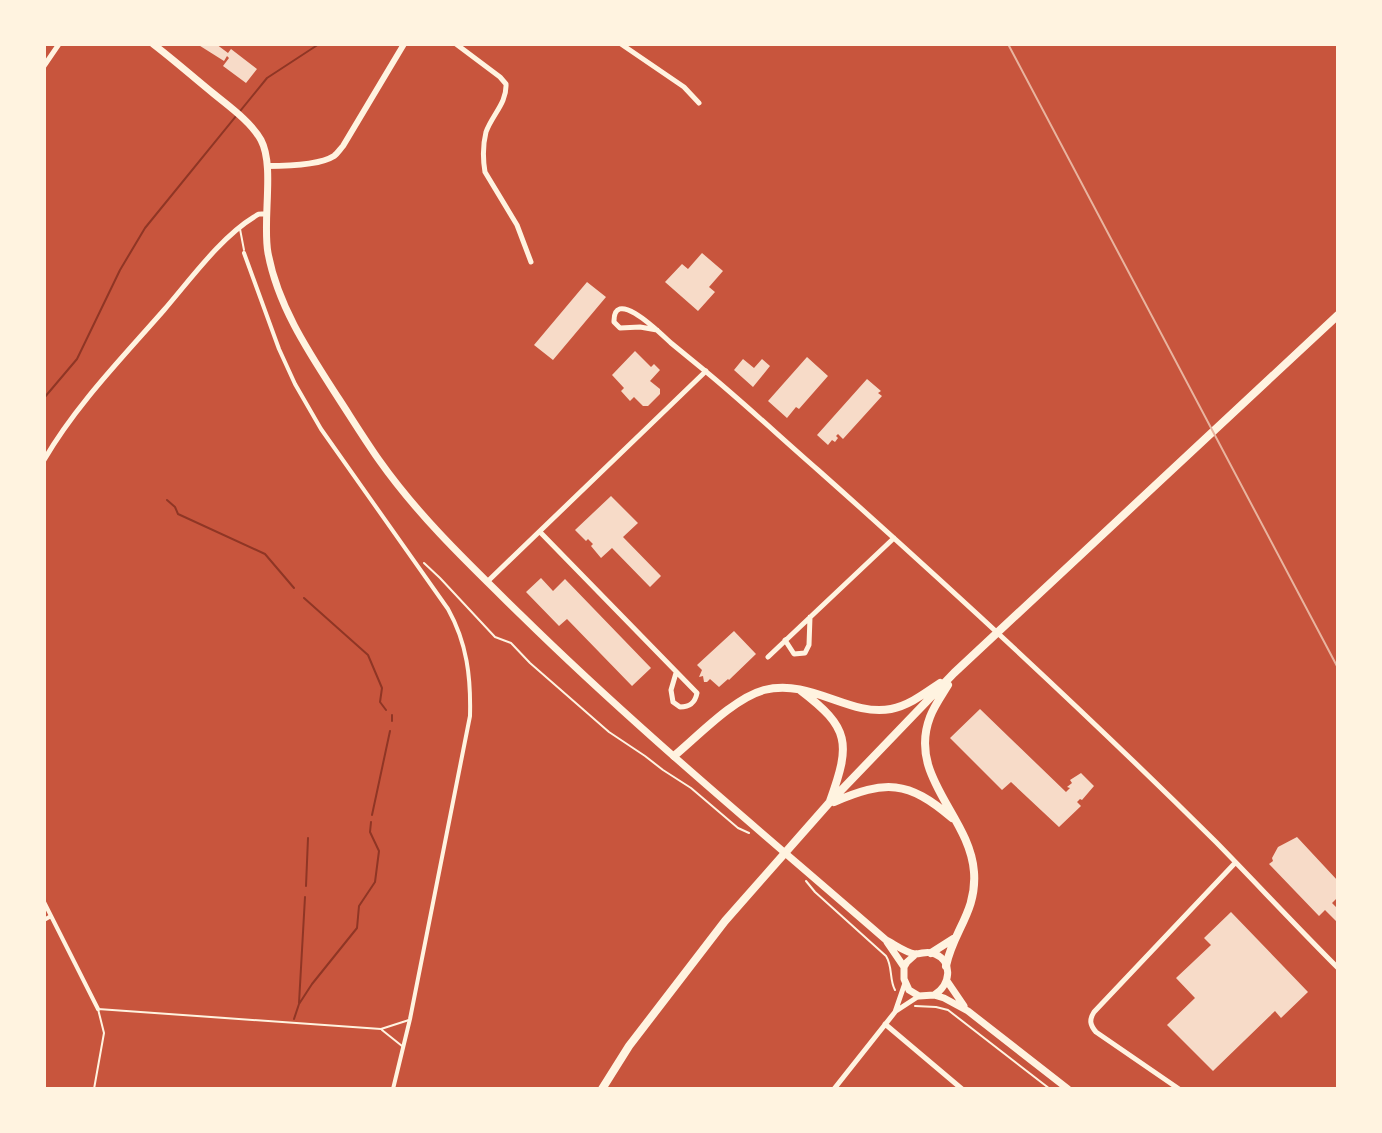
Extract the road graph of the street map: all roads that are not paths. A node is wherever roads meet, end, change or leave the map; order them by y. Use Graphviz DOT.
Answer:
graph roads {
  1 [pos="59,44"];
  2 [pos="404,44"];
  3 [pos="456,44"];
  4 [pos="621,44"];
  5 [pos="156,45"];
  6 [pos="44,66"];
  7 [pos="699,103"];
  8 [pos="267,166"];
  9 [pos="266,214"];
  10 [pos="239,228"];
  11 [pos="244,253"];
  12 [pos="531,262"];
  13 [pos="1338,315"];
  14 [pos="657,330"];
  15 [pos="706,371"];
  16 [pos="44,460"];
  17 [pos="540,532"];
  18 [pos="894,538"];
  19 [pos="487,582"];
  20 [pos="810,617"];
  21 [pos="785,640"];
  22 [pos="768,657"];
  23 [pos="676,673"];
  24 [pos="954,673"];
  25 [pos="799,690"];
  26 [pos="674,756"];
  27 [pos="829,803"];
  28 [pos="958,822"];
  29 [pos="1235,863"];
  30 [pos="44,902"];
  31 [pos="51,916"];
  32 [pos="44,920"];
  33 [pos="957,936"];
  34 [pos="886,940"];
  35 [pos="931,953"];
  36 [pos="916,954"];
  37 [pos="946,966"];
  38 [pos="904,967"];
  39 [pos="1338,968"];
  40 [pos="947,981"];
  41 [pos="905,983"];
  42 [pos="934,995"];
  43 [pos="919,996"];
  44 [pos="98,1009"];
  45 [pos="968,1011"];
  46 [pos="895,1012"];
  47 [pos="410,1019"];
  48 [pos="885,1024"];
  49 [pos="381,1029"];
  50 [pos="404,1048"];
  51 [pos="94,1089"];
  52 [pos="393,1089"];
  53 [pos="602,1089"];
  54 [pos="834,1089"];
  55 [pos="962,1089"];
  56 [pos="1068,1089"];
  57 [pos="1179,1089"];
  1 -- 6 [label="street"];
  2 -- 8 [label="street"];
  3 -- 12 [label="street"];
  4 -- 7 [label="street"];
  5 -- 8 [label="main road"];
  8 -- 9 [label="main road"];
  9 -- 10 [label="street"];
  9 -- 19 [label="main road"];
  10 -- 11 [label="lane"];
  10 -- 16 [label="street"];
  11 -- 47 [label="street"];
  13 -- 24 [label="highway"];
  14 -- 14 [label="street"];
  14 -- 15 [label="street"];
  15 -- 17 [label="street"];
  15 -- 18 [label="street"];
  17 -- 19 [label="street"];
  17 -- 23 [label="street"];
  18 -- 20 [label="street"];
  18 -- 29 [label="street"];
  19 -- 26 [label="main road"];
  20 -- 21 [label="street"];
  20 -- 21 [label="street"];
  21 -- 22 [label="street"];
  23 -- 23 [label="street"];
  24 -- 25 [label="highway"];
  24 -- 27 [label="highway"];
  24 -- 28 [label="highway"];
  25 -- 26 [label="highway"];
  25 -- 27 [label="highway"];
  26 -- 34 [label="main road"];
  27 -- 28 [label="highway"];
  27 -- 53 [label="highway"];
  28 -- 33 [label="highway"];
  29 -- 39 [label="street"];
  29 -- 57 [label="street"];
  30 -- 31 [label="street"];
  31 -- 32 [label="street"];
  31 -- 44 [label="street"];
  33 -- 35 [label="highway"];
  33 -- 37 [label="highway"];
  34 -- 36 [label="main road"];
  34 -- 38 [label="main road"];
  35 -- 36 [label="main road"];
  35 -- 37 [label="main road"];
  36 -- 38 [label="main road"];
  37 -- 40 [label="main road"];
  38 -- 41 [label="main road"];
  40 -- 42 [label="main road"];
  40 -- 45 [label="main road"];
  41 -- 43 [label="main road"];
  41 -- 46 [label="street"];
  42 -- 43 [label="main road"];
  42 -- 45 [label="main road"];
  43 -- 46 [label="street"];
  44 -- 49 [label="lane"];
  44 -- 51 [label="lane"];
  45 -- 56 [label="main road"];
  46 -- 48 [label="street"];
  47 -- 49 [label="lane"];
  47 -- 50 [label="street"];
  48 -- 54 [label="street"];
  48 -- 55 [label="street"];
  49 -- 50 [label="lane"];
  50 -- 52 [label="street"];
}
